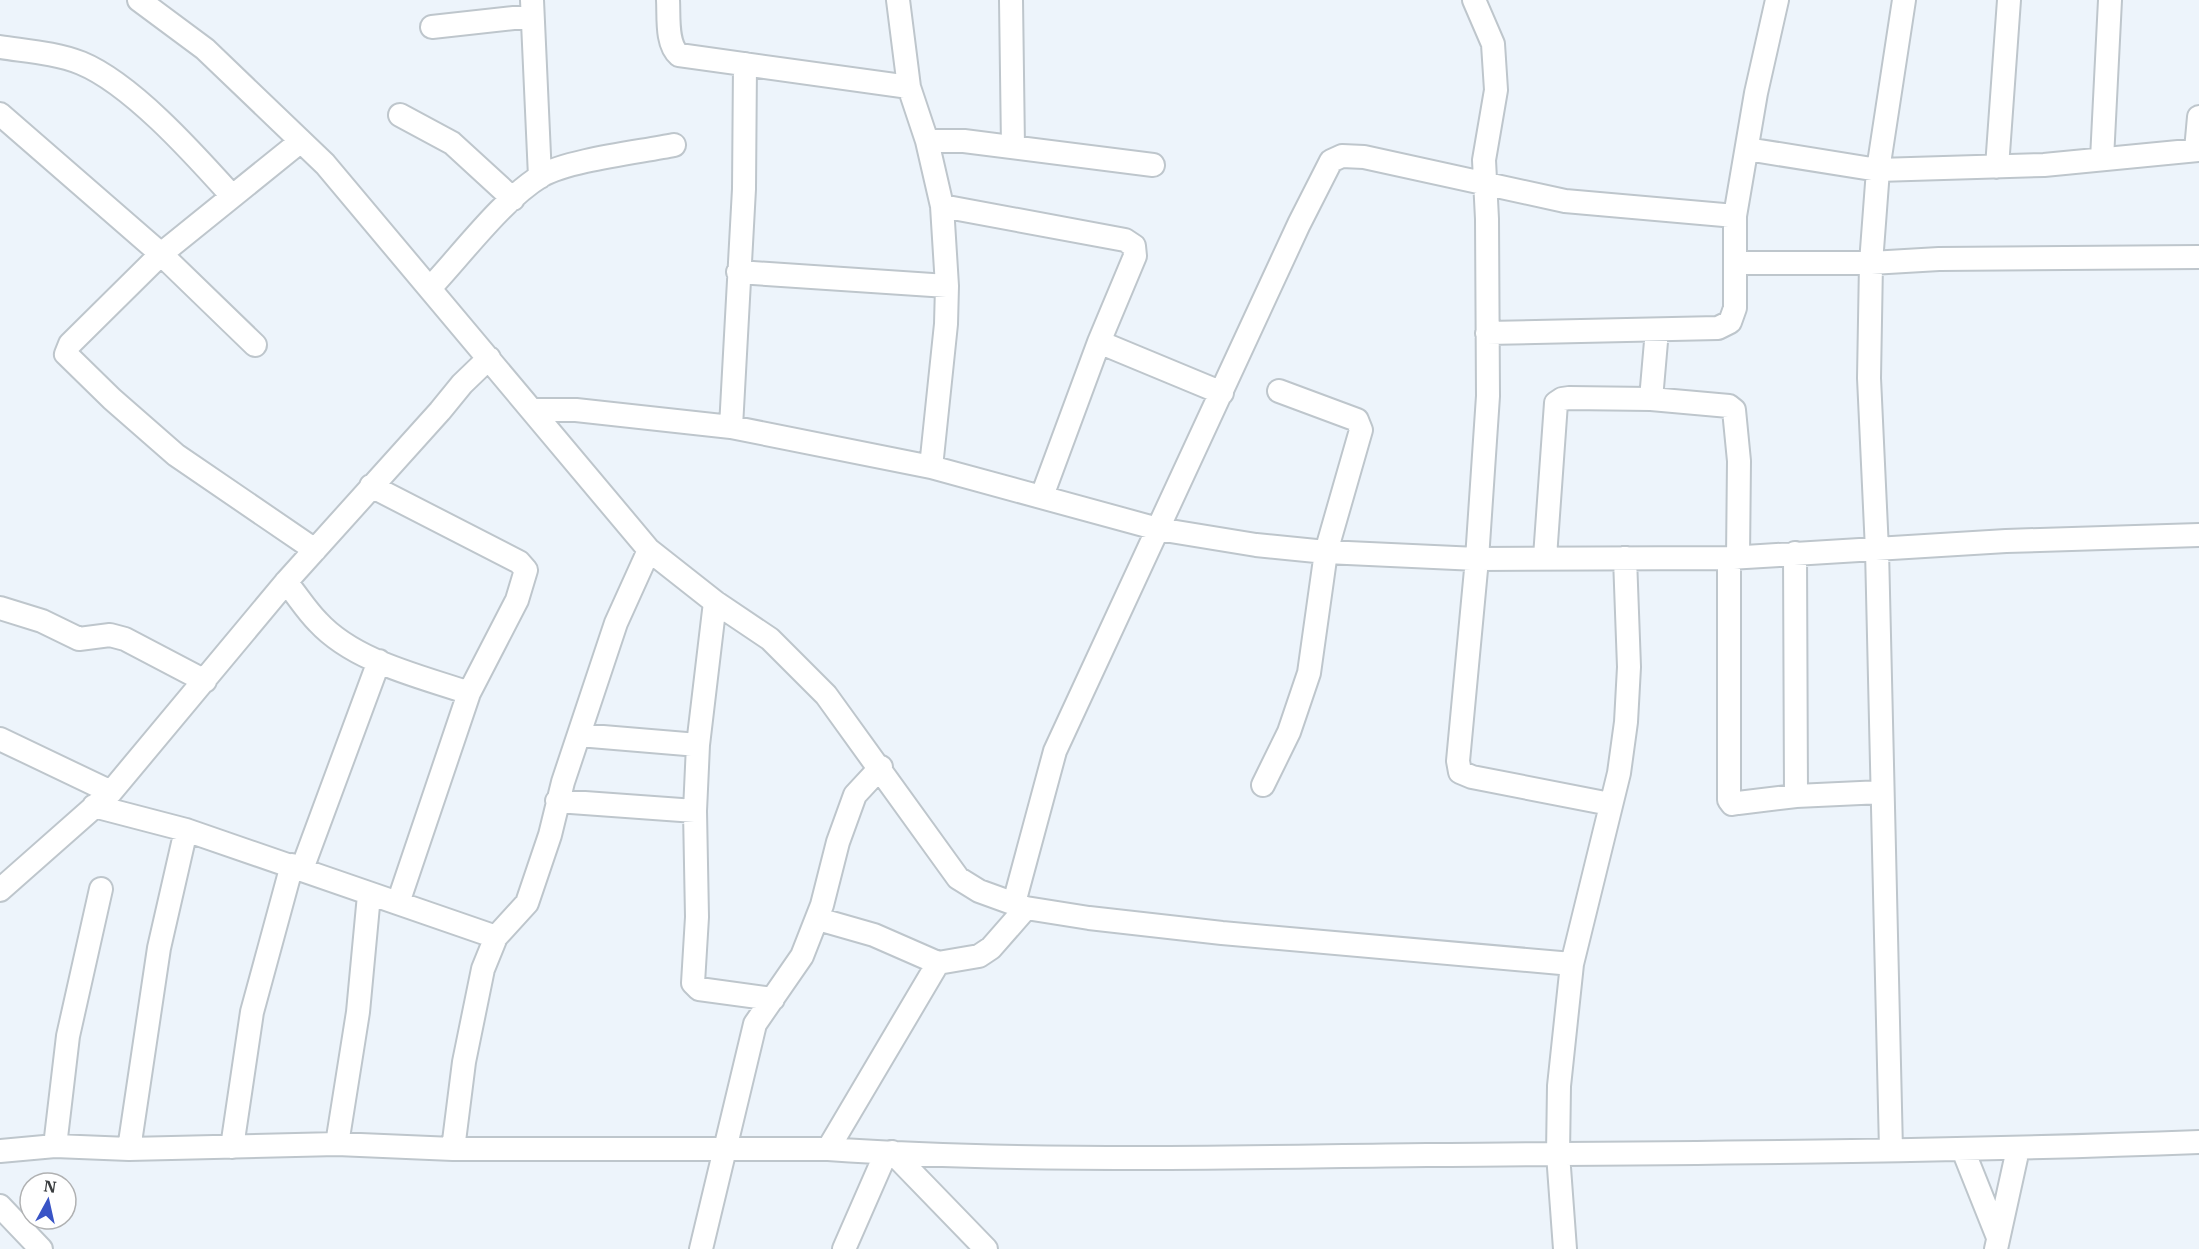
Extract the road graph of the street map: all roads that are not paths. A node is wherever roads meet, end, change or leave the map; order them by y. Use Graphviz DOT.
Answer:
graph roads {
  1 [pos="139,0"];
  2 [pos="668,0"];
  3 [pos="898,0"];
  4 [pos="1011,0"];
  5 [pos="1474,0"];
  6 [pos="1777,0"];
  7 [pos="1904,0"];
  8 [pos="2009,0"];
  9 [pos="2110,0"];
  10 [pos="532,8"];
  11 [pos="432,27"];
  12 [pos="0,46"];
  13 [pos="745,63"];
  14 [pos="909,87"];
  15 [pos="0,114"];
  16 [pos="400,115"];
  17 [pos="2199,117"];
  18 [pos="301,141"];
  19 [pos="927,141"];
  20 [pos="674,145"];
  21 [pos="1013,147"];
  22 [pos="1747,149"];
  23 [pos="2198,150"];
  24 [pos="2102,159"];
  25 [pos="1153,165"];
  26 [pos="1997,167"];
  27 [pos="1878,170"];
  28 [pos="540,177"];
  29 [pos="1486,185"];
  30 [pos="232,196"];
  31 [pos="513,199"];
  32 [pos="942,206"];
  33 [pos="1735,216"];
  34 [pos="161,254"];
  35 [pos="2199,257"];
  36 [pos="1735,262"];
  37 [pos="1870,263"];
  38 [pos="738,272"];
  39 [pos="947,286"];
  40 [pos="431,287"];
  41 [pos="1657,330"];
  42 [pos="1487,333"];
  43 [pos="1099,342"];
  44 [pos="255,345"];
  45 [pos="489,358"];
  46 [pos="1279,391"];
  47 [pos="1222,393"];
  48 [pos="1651,399"];
  49 [pos="532,410"];
  50 [pos="731,427"];
  51 [pos="932,467"];
  52 [pos="371,486"];
  53 [pos="1042,496"];
  54 [pos="1158,529"];
  55 [pos="2199,535"];
  56 [pos="315,550"];
  57 [pos="649,550"];
  58 [pos="1877,550"];
  59 [pos="1326,552"];
  60 [pos="1795,553"];
  61 [pos="1545,557"];
  62 [pos="1625,558"];
  63 [pos="1733,558"];
  64 [pos="1477,559"];
  65 [pos="286,582"];
  66 [pos="716,602"];
  67 [pos="0,608"];
  68 [pos="379,661"];
  69 [pos="205,681"];
  70 [pos="469,693"];
  71 [pos="579,735"];
  72 [pos="0,739"];
  73 [pos="698,745"];
  74 [pos="880,767"];
  75 [pos="1263,785"];
  76 [pos="1882,792"];
  77 [pos="1796,796"];
  78 [pos="102,799"];
  79 [pos="557,801"];
  80 [pos="1610,804"];
  81 [pos="695,811"];
  82 [pos="186,830"];
  83 [pos="297,867"];
  84 [pos="101,889"];
  85 [pos="0,890"];
  86 [pos="369,895"];
  87 [pos="398,903"];
  88 [pos="1020,905"];
  89 [pos="818,919"];
  90 [pos="496,937"];
  91 [pos="938,963"];
  92 [pos="1572,964"];
  93 [pos="773,999"];
  94 [pos="2199,1142"];
  95 [pos="337,1144"];
  96 [pos="55,1146"];
  97 [pos="232,1147"];
  98 [pos="129,1149"];
  99 [pos="453,1149"];
  100 [pos="725,1149"];
  101 [pos="828,1149"];
  102 [pos="1963,1149"];
  103 [pos="2018,1149"];
  104 [pos="0,1150"];
  105 [pos="1891,1150"];
  106 [pos="889,1153"];
  107 [pos="1558,1154"];
  108 [pos="0,1206"];
  109 [pos="1996,1242"];
  110 [pos="41,1249"];
  111 [pos="701,1249"];
  112 [pos="844,1249"];
  113 [pos="986,1249"];
  114 [pos="1565,1249"];
  1 -- 18 [label="street"];
  2 -- 13 [label="street"];
  3 -- 14 [label="street"];
  4 -- 21 [label="street"];
  5 -- 29 [label="street"];
  6 -- 22 [label="street"];
  7 -- 27 [label="street"];
  8 -- 26 [label="street"];
  9 -- 24 [label="street"];
  10 -- 11 [label="street"];
  10 -- 28 [label="street"];
  12 -- 30 [label="street"];
  13 -- 14 [label="street"];
  13 -- 38 [label="street"];
  14 -- 19 [label="street"];
  15 -- 34 [label="street"];
  16 -- 31 [label="street"];
  17 -- 23 [label="street"];
  18 -- 30 [label="street"];
  18 -- 40 [label="street"];
  19 -- 21 [label="street"];
  19 -- 32 [label="street"];
  20 -- 28 [label="street"];
  21 -- 25 [label="street"];
  22 -- 27 [label="street"];
  22 -- 33 [label="street"];
  23 -- 24 [label="street"];
  24 -- 26 [label="street"];
  26 -- 27 [label="street"];
  27 -- 37 [label="street"];
  28 -- 31 [label="street"];
  29 -- 33 [label="street"];
  29 -- 42 [label="street"];
  29 -- 47 [label="street"];
  30 -- 34 [label="street"];
  31 -- 40 [label="street"];
  32 -- 39 [label="street"];
  32 -- 43 [label="street"];
  33 -- 36 [label="street"];
  34 -- 44 [label="street"];
  34 -- 56 [label="street"];
  35 -- 37 [label="street"];
  36 -- 37 [label="street"];
  36 -- 41 [label="street"];
  37 -- 58 [label="street"];
  38 -- 39 [label="street"];
  38 -- 50 [label="street"];
  39 -- 51 [label="street"];
  40 -- 45 [label="street"];
  41 -- 42 [label="street"];
  41 -- 48 [label="street"];
  42 -- 64 [label="street"];
  43 -- 47 [label="street"];
  43 -- 53 [label="street"];
  45 -- 49 [label="street"];
  45 -- 52 [label="street"];
  46 -- 59 [label="street"];
  47 -- 54 [label="street"];
  48 -- 61 [label="street"];
  48 -- 63 [label="street"];
  49 -- 50 [label="street"];
  49 -- 57 [label="street"];
  50 -- 51 [label="street"];
  51 -- 53 [label="street"];
  52 -- 56 [label="street"];
  52 -- 70 [label="street"];
  53 -- 54 [label="street"];
  54 -- 59 [label="street"];
  54 -- 88 [label="street"];
  55 -- 58 [label="street"];
  56 -- 65 [label="street"];
  57 -- 66 [label="street"];
  57 -- 71 [label="street"];
  58 -- 60 [label="street"];
  58 -- 76 [label="street"];
  59 -- 64 [label="street"];
  59 -- 75 [label="street"];
  60 -- 63 [label="street"];
  60 -- 77 [label="street"];
  61 -- 62 [label="street"];
  61 -- 64 [label="street"];
  62 -- 63 [label="street"];
  62 -- 80 [label="street"];
  63 -- 77 [label="street"];
  64 -- 80 [label="street"];
  65 -- 68 [label="street"];
  65 -- 69 [label="street"];
  66 -- 73 [label="street"];
  66 -- 74 [label="street"];
  67 -- 69 [label="street"];
  68 -- 70 [label="street"];
  68 -- 83 [label="street"];
  69 -- 78 [label="street"];
  70 -- 87 [label="street"];
  71 -- 73 [label="street"];
  71 -- 79 [label="street"];
  72 -- 78 [label="street"];
  73 -- 81 [label="street"];
  74 -- 88 [label="street"];
  74 -- 89 [label="street"];
  76 -- 77 [label="street"];
  76 -- 105 [label="street"];
  78 -- 82 [label="street"];
  78 -- 85 [label="street"];
  79 -- 81 [label="street"];
  79 -- 90 [label="street"];
  80 -- 92 [label="street"];
  81 -- 93 [label="street"];
  82 -- 83 [label="street"];
  82 -- 98 [label="street"];
  83 -- 86 [label="street"];
  83 -- 97 [label="street"];
  84 -- 96 [label="street"];
  86 -- 87 [label="street"];
  86 -- 95 [label="street"];
  87 -- 90 [label="street"];
  88 -- 91 [label="street"];
  88 -- 92 [label="street"];
  89 -- 91 [label="street"];
  89 -- 93 [label="street"];
  90 -- 99 [label="street"];
  91 -- 101 [label="street"];
  92 -- 107 [label="street"];
  93 -- 100 [label="street"];
  94 -- 103 [label="street"];
  95 -- 97 [label="street"];
  95 -- 99 [label="street"];
  96 -- 98 [label="street"];
  96 -- 104 [label="street"];
  97 -- 98 [label="street"];
  99 -- 100 [label="street"];
  100 -- 101 [label="street"];
  100 -- 111 [label="street"];
  101 -- 106 [label="street"];
  102 -- 103 [label="street"];
  102 -- 105 [label="street"];
  102 -- 109 [label="street"];
  103 -- 109 [label="street"];
  105 -- 107 [label="street"];
  106 -- 107 [label="street"];
  106 -- 112 [label="street"];
  106 -- 113 [label="street"];
  107 -- 114 [label="street"];
  108 -- 110 [label="street"];
}
